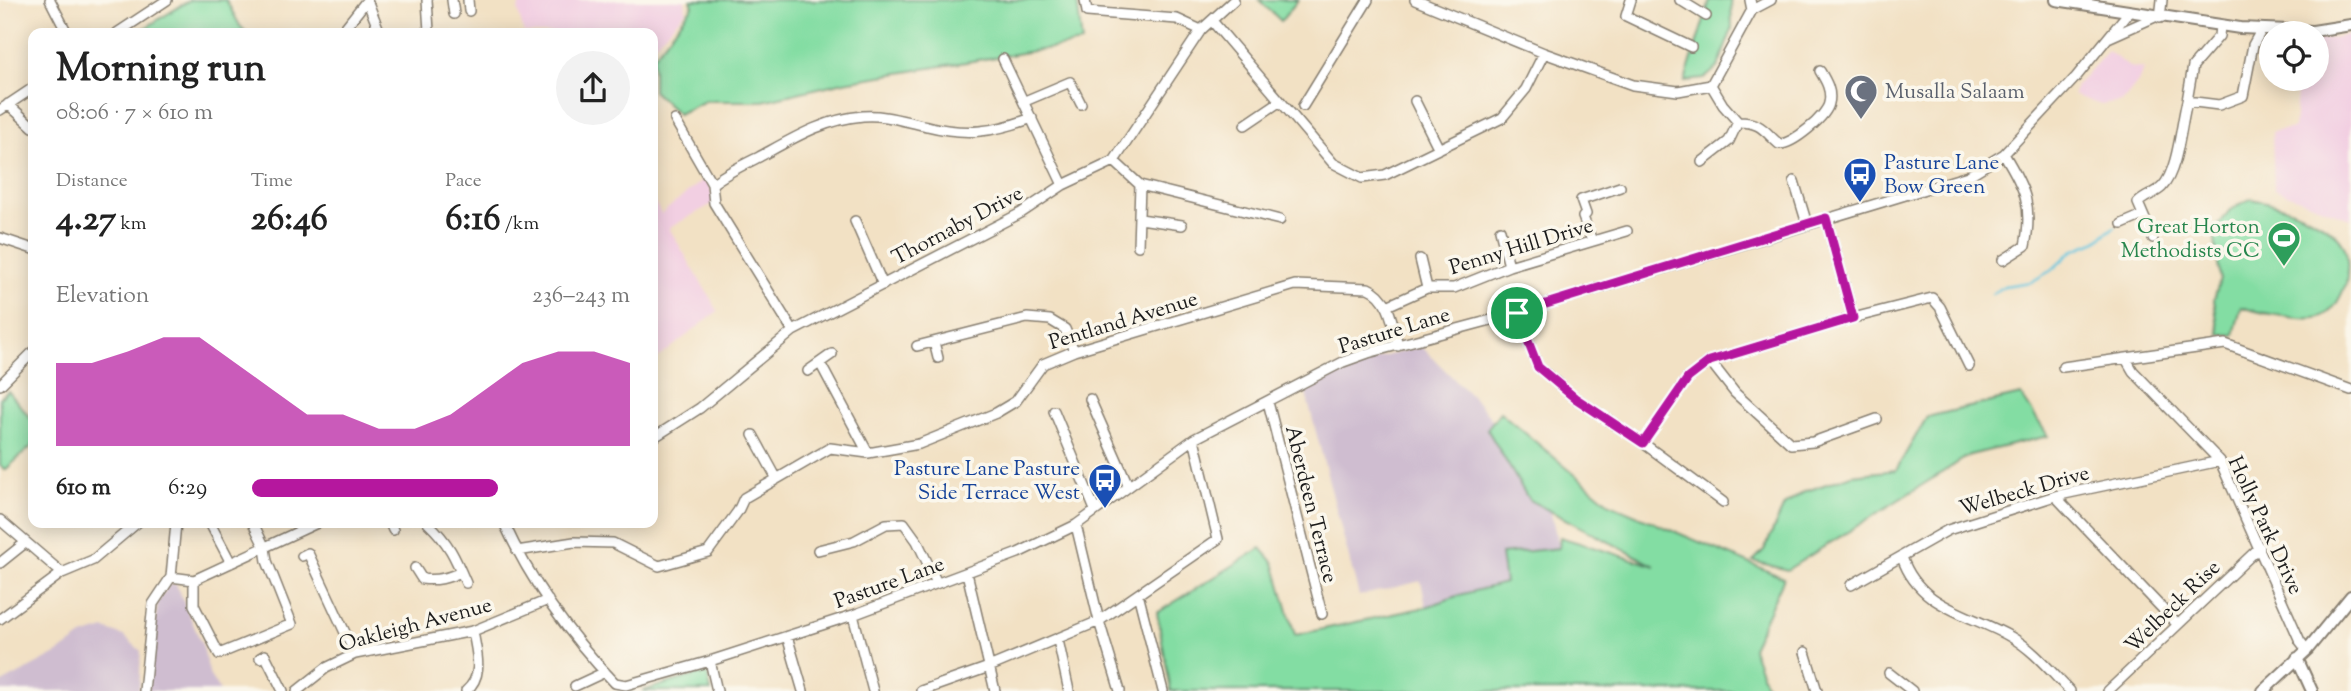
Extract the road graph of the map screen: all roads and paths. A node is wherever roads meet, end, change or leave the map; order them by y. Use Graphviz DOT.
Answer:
graph roads {
  1 [pos="50,0"];
  2 [pos="167,0"];
  3 [pos="367,0"];
  4 [pos="427,0"];
  5 [pos="452,0"];
  6 [pos="468,0"];
  7 [pos="1085,0"];
  8 [pos="1234,0"];
  9 [pos="1368,0"];
  10 [pos="1415,0"];
  11 [pos="1632,0"];
  12 [pos="1680,0"];
  13 [pos="1772,0"];
  14 [pos="2056,0"];
  15 [pos="2162,0"];
  16 [pos="1751,5"];
  17 [pos="469,11"];
  18 [pos="2128,13"];
  19 [pos="454,14"];
  20 [pos="1706,16"];
  21 [pos="2157,17"];
  22 [pos="1213,22"];
  23 [pos="2351,24"];
  24 [pos="2220,26"];
  25 [pos="64,28"];
  26 [pos="125,28"];
  27 [pos="345,28"];
  28 [pos="378,28"];
  29 [pos="429,28"];
  30 [pos="2329,28"];
  31 [pos="2259,29"];
  32 [pos="1201,30"];
  33 [pos="2259,34"];
  34 [pos="2107,39"];
  35 [pos="1691,47"];
  36 [pos="1544,54"];
  37 [pos="1003,59"];
  38 [pos="1820,71"];
  39 [pos="1712,85"];
  40 [pos="28,91"];
  41 [pos="1025,101"];
  42 [pos="1415,101"];
  43 [pos="2188,101"];
  44 [pos="1279,102"];
  45 [pos="1081,104"];
  46 [pos="1303,106"];
  47 [pos="4,107"];
  48 [pos="1032,118"];
  49 [pos="675,120"];
  50 [pos="1738,121"];
  51 [pos="28,124"];
  52 [pos="1245,125"];
  53 [pos="1439,149"];
  54 [pos="2004,154"];
  55 [pos="1114,161"];
  56 [pos="1702,162"];
  57 [pos="1794,181"];
  58 [pos="712,184"];
  59 [pos="1063,185"];
  60 [pos="1140,185"];
  61 [pos="1620,187"];
  62 [pos="2143,215"];
  63 [pos="1826,218"];
  64 [pos="1140,219"];
  65 [pos="1280,220"];
  66 [pos="855,221"];
  67 [pos="1807,224"];
  68 [pos="2122,224"];
  69 [pos="1182,225"];
  70 [pos="1500,230"];
  71 [pos="1627,231"];
  72 [pos="0,238"];
  73 [pos="2153,238"];
  74 [pos="1592,241"];
  75 [pos="28,246"];
  76 [pos="1138,246"];
  77 [pos="1420,259"];
  78 [pos="2003,260"];
  79 [pos="1509,265"];
  80 [pos="883,285"];
  81 [pos="1427,288"];
  82 [pos="1387,306"];
  83 [pos="1517,313"];
  84 [pos="1853,318"];
  85 [pos="793,331"];
  86 [pos="934,342"];
  87 [pos="917,346"];
  88 [pos="1398,346"];
  89 [pos="1074,351"];
  90 [pos="832,354"];
  91 [pos="28,357"];
  92 [pos="938,358"];
  93 [pos="2126,359"];
  94 [pos="1710,361"];
  95 [pos="820,363"];
  96 [pos="1969,366"];
  97 [pos="2063,367"];
  98 [pos="808,371"];
  99 [pos="0,385"];
  100 [pos="2351,390"];
  101 [pos="1090,399"];
  102 [pos="1268,402"];
  103 [pos="1054,411"];
  104 [pos="1877,419"];
  105 [pos="658,435"];
  106 [pos="753,435"];
  107 [pos="1194,439"];
  108 [pos="1643,443"];
  109 [pos="868,453"];
  110 [pos="2220,461"];
  111 [pos="776,479"];
  112 [pos="1128,485"];
  113 [pos="2055,496"];
  114 [pos="1723,502"];
  115 [pos="1095,510"];
  116 [pos="0,520"];
  117 [pos="1076,525"];
  118 [pos="128,528"];
  119 [pos="175,528"];
  120 [pos="213,528"];
  121 [pos="255,528"];
  122 [pos="295,528"];
  123 [pos="433,528"];
  124 [pos="507,528"];
  125 [pos="25,543"];
  126 [pos="2260,547"];
  127 [pos="265,548"];
  128 [pos="818,550"];
  129 [pos="517,551"];
  130 [pos="302,556"];
  131 [pos="1902,557"];
  132 [pos="0,563"];
  133 [pos="231,563"];
  134 [pos="415,568"];
  135 [pos="461,572"];
  136 [pos="62,573"];
  137 [pos="967,573"];
  138 [pos="170,578"];
  139 [pos="194,580"];
  140 [pos="466,583"];
  141 [pos="937,583"];
  142 [pos="1851,585"];
  143 [pos="1138,594"];
  144 [pos="2351,596"];
  145 [pos="548,600"];
  146 [pos="1322,614"];
  147 [pos="853,615"];
  148 [pos="0,619"];
  149 [pos="1099,621"];
  150 [pos="2177,624"];
  151 [pos="473,631"];
  152 [pos="787,636"];
  153 [pos="1058,640"];
  154 [pos="2307,650"];
  155 [pos="1805,652"];
  156 [pos="355,654"];
  157 [pos="260,658"];
  158 [pos="2297,658"];
  159 [pos="710,661"];
  160 [pos="989,667"];
  161 [pos="605,672"];
  162 [pos="1889,673"];
  163 [pos="575,686"];
  164 [pos="614,688"];
  165 [pos="1906,689"];
  166 [pos="144,691"];
  167 [pos="283,691"];
  168 [pos="297,691"];
  169 [pos="466,691"];
  170 [pos="717,691"];
  171 [pos="803,691"];
  172 [pos="873,691"];
  173 [pos="921,691"];
  174 [pos="995,691"];
  175 [pos="1069,691"];
  176 [pos="1120,691"];
  177 [pos="1163,691"];
  178 [pos="1817,691"];
  179 [pos="2070,691"];
  180 [pos="2109,691"];
  181 [pos="2263,691"];
  182 [pos="2312,691"];
  1 -- 25 [label="street"];
  2 -- 26 [label="street"];
  3 -- 27 [label="street"];
  3 -- 28 [label="street"];
  4 -- 29 [label="street"];
  5 -- 19 [label="street"];
  6 -- 17 [label="street"];
  7 -- 32 [label="street"];
  8 -- 22 [label="street"];
  9 -- 46 [label="street"];
  10 -- 36 [label="street"];
  11 -- 35 [label="street"];
  12 -- 20 [label="street"];
  13 -- 16 [label="street"];
  14 -- 18 [label="street"];
  15 -- 21 [label="street"];
  16 -- 39 [label="street"];
  18 -- 21 [label="street"];
  18 -- 34 [label="street, Pasture Lane"];
  21 -- 24 [label="street"];
  21 -- 34 [label="street, Pasture Lane"];
  22 -- 32 [label="street"];
  22 -- 44 [label="street"];
  23 -- 30 [label="street"];
  24 -- 31 [label="street"];
  24 -- 43 [label="street"];
  32 -- 55 [label="street"];
  33 -- 43 [label="street"];
  34 -- 54 [label="street, Pasture Lane"];
  36 -- 39 [label="street"];
  36 -- 53 [label="street"];
  37 -- 41 [label="street"];
  38 -- 50 [label="street"];
  39 -- 50 [label="street"];
  40 -- 47 [label="street"];
  41 -- 45 [label="street"];
  41 -- 48 [label="street"];
  42 -- 53 [label="street"];
  43 -- 62 [label="street"];
  44 -- 52 [label="street"];
  44 -- 53 [label="street"];
  47 -- 51 [label="street"];
  48 -- 58 [label="street"];
  48 -- 59 [label="street"];
  49 -- 58 [label="street"];
  50 -- 56 [label="street"];
  54 -- 63 [label="street, Pasture Lane"];
  54 -- 78 [label="street"];
  55 -- 59 [label="street, Thornaby Drive"];
  55 -- 60 [label="street"];
  57 -- 67 [label="street"];
  58 -- 85 [label="street"];
  59 -- 80 [label="street, Thornaby Drive"];
  60 -- 64 [label="street"];
  60 -- 65 [label="street"];
  61 -- 74 [label="street"];
  62 -- 68 [label="street"];
  62 -- 73 [label="street"];
  63 -- 67 [label="street, Pasture Lane"];
  63 -- 84 [label="street"];
  64 -- 69 [label="street"];
  64 -- 76 [label="street"];
  66 -- 80 [label="street"];
  67 -- 83 [label="street, Pasture Lane"];
  70 -- 79 [label="street"];
  71 -- 74 [label="street, Penny Hill Drive"];
  72 -- 75 [label="street"];
  74 -- 79 [label="street, Penny Hill Drive"];
  77 -- 81 [label="street"];
  79 -- 81 [label="street, Penny Hill Drive"];
  80 -- 85 [label="street, Thornaby Drive"];
  81 -- 82 [label="street, Penny Hill Drive"];
  82 -- 88 [label="street"];
  82 -- 89 [label="street, Pentland Avenue"];
  83 -- 88 [label="street, Pasture Lane"];
  83 -- 108 [label="street"];
  84 -- 94 [label="street"];
  84 -- 96 [label="street"];
  85 -- 105 [label="street, Thornaby Drive"];
  86 -- 87 [label="street"];
  86 -- 89 [label="street"];
  86 -- 92 [label="street"];
  88 -- 102 [label="street, Pasture Lane"];
  89 -- 109 [label="street, Pentland Avenue"];
  90 -- 95 [label="street"];
  91 -- 99 [label="street"];
  93 -- 97 [label="street"];
  93 -- 100 [label="street"];
  93 -- 110 [label="street, Holly Park Drive"];
  94 -- 104 [label="street"];
  94 -- 108 [label="street"];
  95 -- 98 [label="street"];
  95 -- 109 [label="street"];
  101 -- 112 [label="street"];
  102 -- 107 [label="street, Pasture Lane"];
  102 -- 146 [label="street, Aberdeen Terrace"];
  103 -- 115 [label="street"];
  106 -- 111 [label="street"];
  107 -- 112 [label="street, Pasture Lane"];
  107 -- 143 [label="street"];
  108 -- 114 [label="street"];
  109 -- 111 [label="street, Pentland Avenue"];
  110 -- 113 [label="street, Welbeck Drive"];
  110 -- 126 [label="street, Holly Park Drive"];
  111 -- 129 [label="street, Pentland Avenue"];
  112 -- 115 [label="street, Pasture Lane"];
  113 -- 131 [label="street, Welbeck Drive"];
  113 -- 150 [label="street"];
  115 -- 117 [label="street, Pasture Lane"];
  116 -- 125 [label="street"];
  117 -- 137 [label="street, Pasture Lane"];
  117 -- 149 [label="street"];
  118 -- 136 [label="street"];
  119 -- 138 [label="street"];
  120 -- 133 [label="street"];
  121 -- 127 [label="street"];
  122 -- 127 [label="street"];
  123 -- 135 [label="street"];
  124 -- 129 [label="street, Pasture Lane"];
  125 -- 132 [label="street"];
  125 -- 136 [label="street"];
  126 -- 150 [label="street, Welbeck Rise"];
  126 -- 154 [label="street, Holly Park Drive"];
  127 -- 133 [label="street"];
  127 -- 139 [label="street"];
  128 -- 141 [label="street"];
  129 -- 145 [label="street, Pasture Lane"];
  130 -- 156 [label="street"];
  131 -- 142 [label="street, Welbeck Drive"];
  131 -- 179 [label="street"];
  133 -- 139 [label="street"];
  134 -- 135 [label="street"];
  135 -- 140 [label="street"];
  136 -- 148 [label="street"];
  137 -- 141 [label="street, Pasture Lane"];
  137 -- 160 [label="street"];
  138 -- 139 [label="street"];
  138 -- 166 [label="street"];
  141 -- 147 [label="street, Pasture Lane"];
  143 -- 149 [label="street"];
  143 -- 177 [label="street"];
  144 -- 154 [label="street"];
  145 -- 151 [label="street, Oakleigh Avenue"];
  145 -- 161 [label="street, Pasture Lane"];
  147 -- 152 [label="street, Pasture Lane"];
  147 -- 172 [label="street"];
  149 -- 153 [label="street"];
  149 -- 176 [label="street"];
  150 -- 180 [label="street, Welbeck Rise"];
  151 -- 156 [label="street, Oakleigh Avenue"];
  151 -- 169 [label="street"];
  152 -- 159 [label="street, Pasture Lane"];
  152 -- 171 [label="street"];
  153 -- 160 [label="street"];
  153 -- 175 [label="street"];
  154 -- 158 [label="street"];
  155 -- 178 [label="street"];
  156 -- 168 [label="street, Oakleigh Avenue"];
  157 -- 167 [label="street"];
  158 -- 181 [label="street"];
  158 -- 182 [label="street"];
  159 -- 164 [label="street, Pasture Lane"];
  159 -- 170 [label="street"];
  160 -- 173 [label="street"];
  160 -- 174 [label="street"];
  161 -- 163 [label="street"];
  161 -- 164 [label="street, Pasture Lane"];
  162 -- 165 [label="street"];
}
